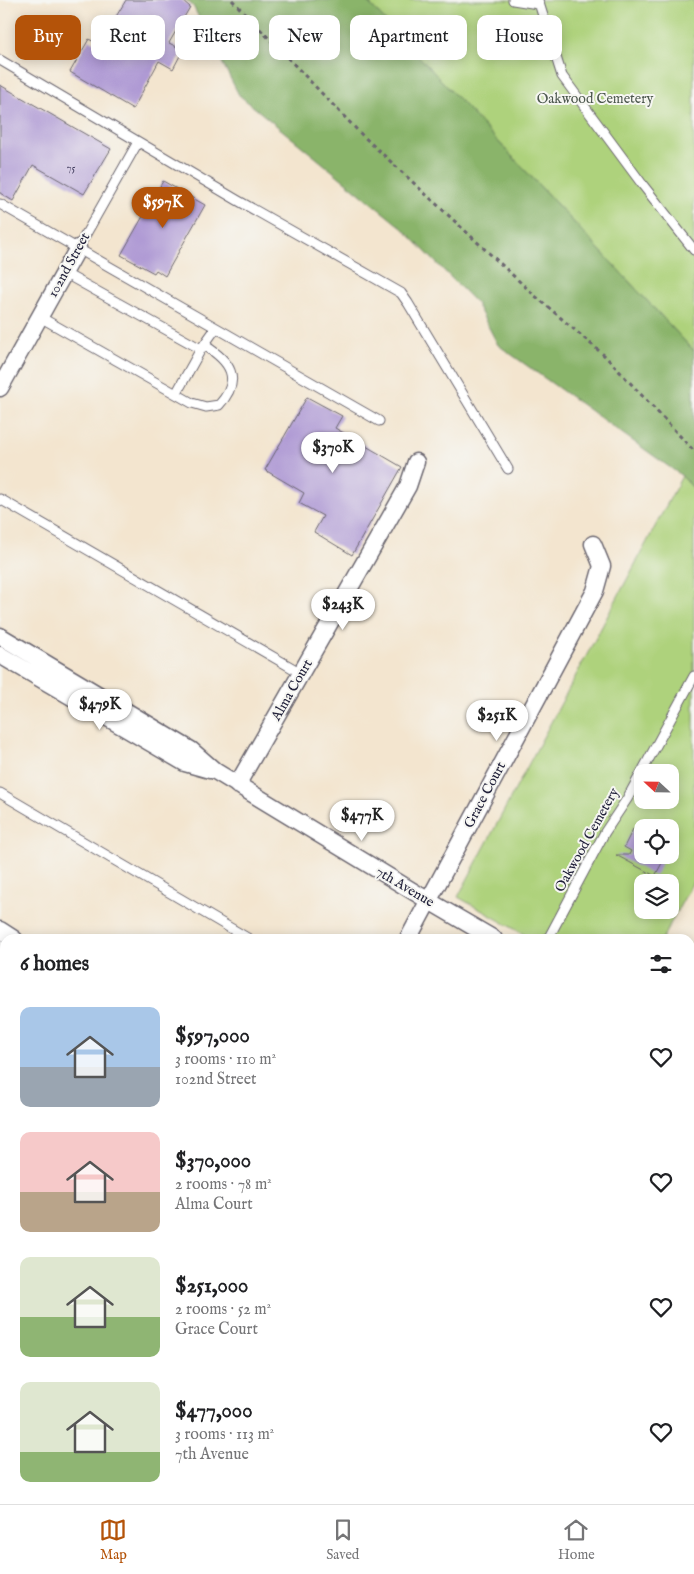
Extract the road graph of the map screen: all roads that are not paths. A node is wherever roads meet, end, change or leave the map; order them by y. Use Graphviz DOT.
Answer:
graph roads {
  1 [pos="513,0"];
  2 [pos="538,2"];
  3 [pos="0,60"];
  4 [pos="138,142"];
  5 [pos="0,204"];
  6 [pos="78,248"];
  7 [pos="694,250"];
  8 [pos="64,273"];
  9 [pos="40,316"];
  10 [pos="216,328"];
  11 [pos="202,347"];
  12 [pos="2,380"];
  13 [pos="176,394"];
  14 [pos="378,421"];
  15 [pos="416,462"];
  16 [pos="508,469"];
  17 [pos="0,499"];
  18 [pos="593,544"];
  19 [pos="0,636"];
  20 [pos="0,654"];
  21 [pos="302,673"];
  22 [pos="694,676"];
  23 [pos="215,771"];
  24 [pos="237,785"];
  25 [pos="0,793"];
  26 [pos="429,901"];
  27 [pos="240,934"];
  28 [pos="411,934"];
  29 [pos="485,934"];
  30 [pos="551,934"];
  1 -- 2 [label="lane"];
  2 -- 7 [label="lane"];
  3 -- 4 [label="lane"];
  4 -- 6 [label="lane, 102nd Street"];
  4 -- 16 [label="lane"];
  5 -- 6 [label="lane"];
  6 -- 8 [label="street, 102nd Street"];
  6 -- 10 [label="lane"];
  8 -- 9 [label="street, 102nd Street"];
  8 -- 11 [label="lane"];
  9 -- 12 [label="street, 102nd Street"];
  9 -- 13 [label="lane"];
  10 -- 11 [label="lane"];
  10 -- 14 [label="lane"];
  11 -- 13 [label="lane"];
  11 -- 13 [label="lane"];
  15 -- 21 [label="street, Alma Court"];
  17 -- 21 [label="lane"];
  18 -- 26 [label="street, Grace Court"];
  19 -- 23 [label="street, 7th Avenue"];
  20 -- 23 [label="street, 7th Avenue"];
  21 -- 24 [label="street, Alma Court"];
  22 -- 30 [label="lane, Oakwood Cemetery"];
  23 -- 24 [label="street, 7th Avenue"];
  24 -- 26 [label="street, 7th Avenue"];
  25 -- 27 [label="lane"];
  26 -- 28 [label="street, Grace Court"];
  26 -- 29 [label="street, 7th Avenue"];
}
